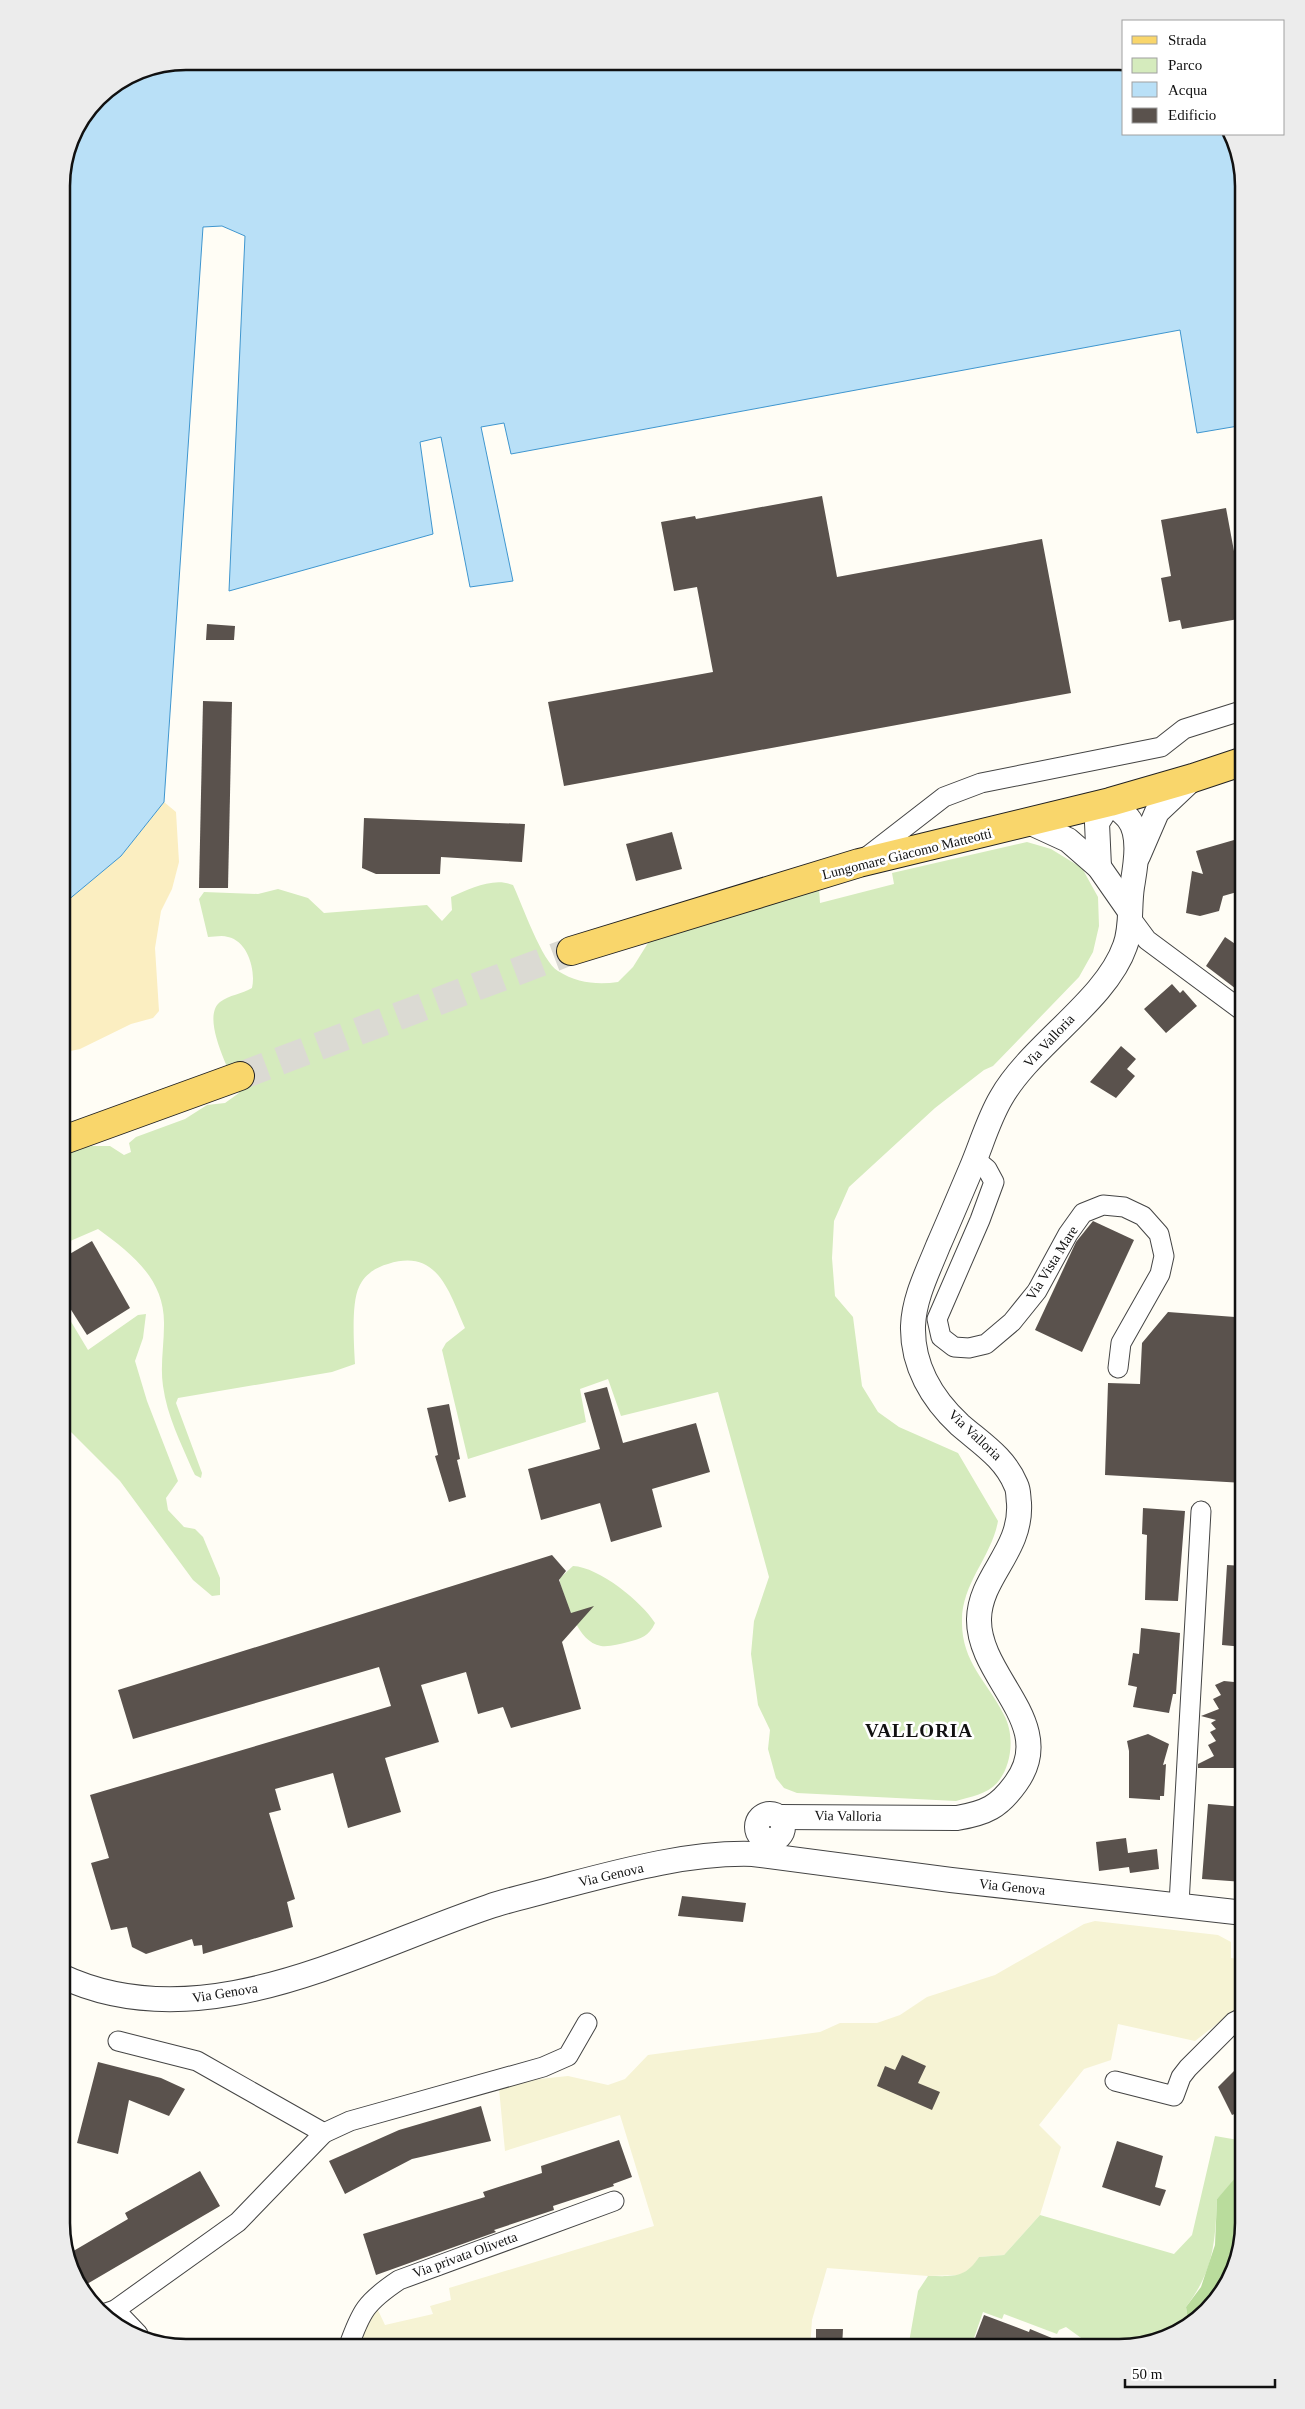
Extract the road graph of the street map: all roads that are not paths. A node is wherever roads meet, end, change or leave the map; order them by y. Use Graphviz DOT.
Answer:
graph roads {
  1 [pos="1235,713"];
  2 [pos="1235,764"];
  3 [pos="1193,778"];
  4 [pos="1110,802"];
  5 [pos="1031,823"];
  6 [pos="1136,860"];
  7 [pos="859,863"];
  8 [pos="1099,867"];
  9 [pos="1129,914"];
  10 [pos="571,951"];
  11 [pos="1235,1005"];
  12 [pos="240,1076"];
  13 [pos="70,1138"];
  14 [pos="975,1159"];
  15 [pos="1118,1368"];
  16 [pos="1201,1511"];
  17 [pos="766,1848"];
  18 [pos="1179,1904"];
  19 [pos="1235,1911"];
  20 [pos="70,1979"];
  21 [pos="1235,2022"];
  22 [pos="587,2023"];
  23 [pos="118,2041"];
  24 [pos="1115,2080"];
  25 [pos="324,2133"];
  26 [pos="614,2201"];
  27 [pos="110,2311"];
  28 [pos="351,2339"];
  1 -- 7 [label="street"];
  2 -- 3 [label="main road, Lungomare Giacomo Matteotti"];
  3 -- 4 [label="main road, Lungomare Giacomo Matteotti"];
  3 -- 6 [label="street"];
  4 -- 5 [label="main road, Lungomare Giacomo Matteotti"];
  4 -- 6 [label="street"];
  4 -- 8 [label="street"];
  5 -- 7 [label="main road, Lungomare Giacomo Matteotti"];
  5 -- 8 [label="street"];
  6 -- 9 [label="street, Via Valloria"];
  7 -- 10 [label="main road, Lungomare Giacomo Matteotti"];
  8 -- 9 [label="street"];
  9 -- 11 [label="street"];
  9 -- 14 [label="street, Via Valloria"];
  12 -- 13 [label="main road"];
  14 -- 15 [label="street, Via Vista Mare"];
  14 -- 17 [label="street, Via Valloria"];
  16 -- 18 [label="street"];
  17 -- 18 [label="street, Via Genova"];
  17 -- 20 [label="street, Via Genova"];
  18 -- 19 [label="street, Via Genova"];
  21 -- 24 [label="street"];
  22 -- 25 [label="street"];
  23 -- 25 [label="street"];
  25 -- 27 [label="street"];
  26 -- 28 [label="street, Via privata Olivetta"];
}
